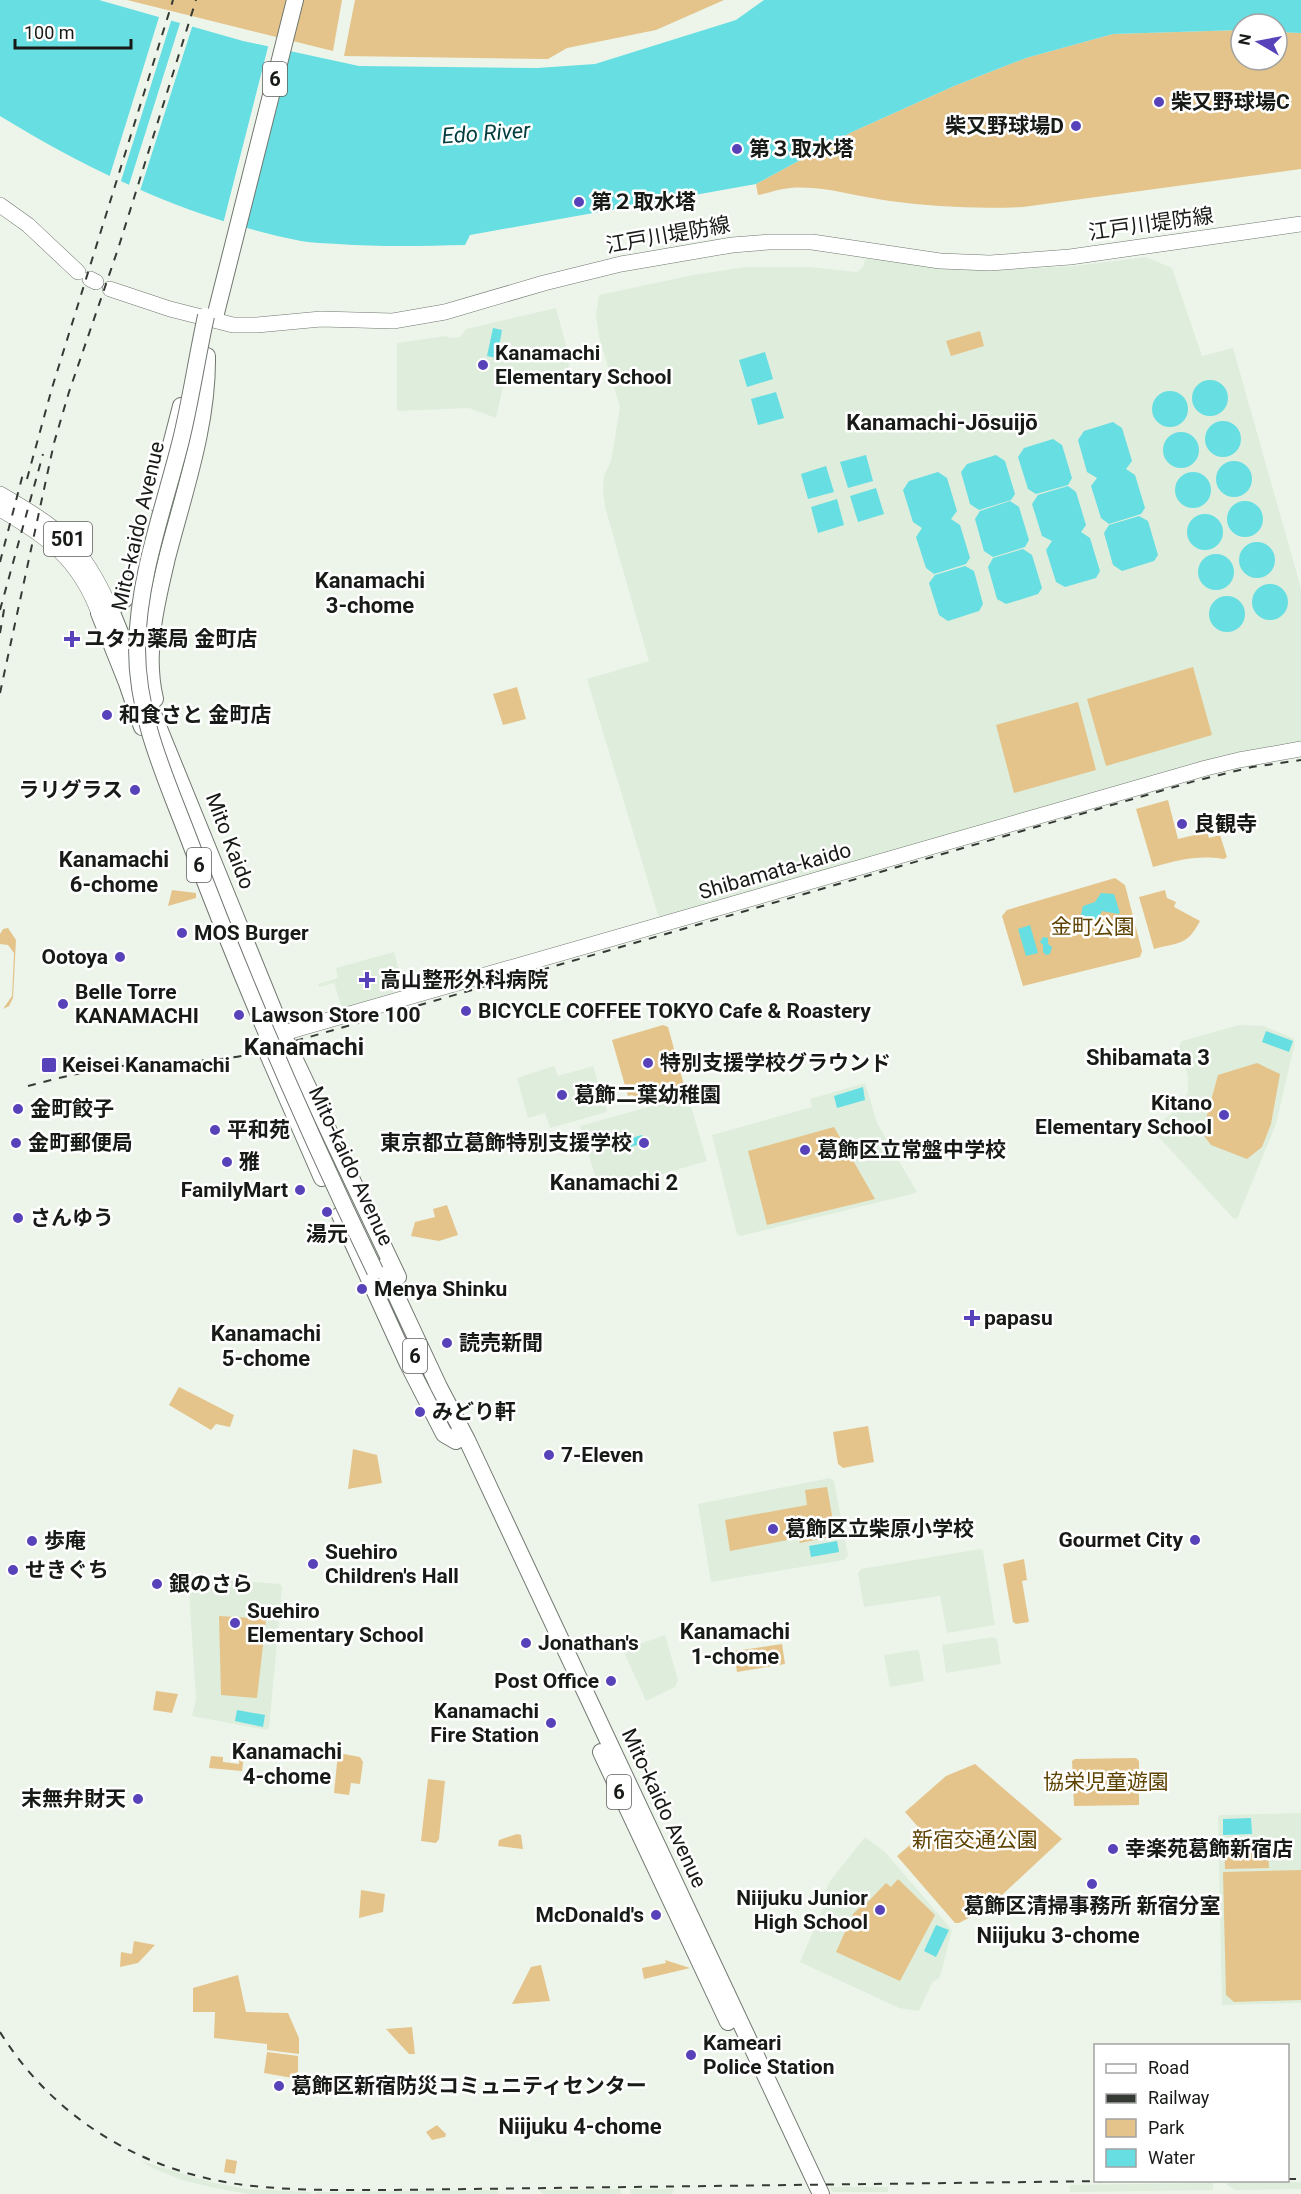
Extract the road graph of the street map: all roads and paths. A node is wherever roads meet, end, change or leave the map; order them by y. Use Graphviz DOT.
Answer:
graph roads {
  1 [pos="286,0"];
  2 [pos="295,0"];
  3 [pos="0,205"];
  4 [pos="1301,224"];
  5 [pos="218,285"];
  6 [pos="211,316"];
  7 [pos="207,356"];
  8 [pos="194,375"];
  9 [pos="0,494"];
  10 [pos="0,509"];
  11 [pos="105,610"];
  12 [pos="153,626"];
  13 [pos="120,630"];
  14 [pos="114,648"];
  15 [pos="162,732"];
  16 [pos="1301,749"];
  17 [pos="283,1034"];
  18 [pos="261,1040"];
  19 [pos="341,1156"];
  20 [pos="317,1167"];
  21 [pos="379,1269"];
  22 [pos="461,1441"];
  23 [pos="809,2194"];
  24 [pos="821,2194"];
  1 -- 5 [label="highway, Mito-kaido Avenue / 6"];
  2 -- 5 [label="highway, Mito-kaido Avenue / 6"];
  3 -- 4 [label="main road"];
  5 -- 6 [label="highway, Mito-kaido Avenue / 6"];
  6 -- 7 [label="highway, Mito-kaido Avenue / 6"];
  6 -- 8 [label="highway, Mito-kaido Avenue / 6, bridge"];
  7 -- 12 [label="highway"];
  7 -- 21 [label="highway, Mito-kaido Avenue / 6"];
  8 -- 11 [label="highway, bridge"];
  8 -- 21 [label="highway, Mito-kaido Avenue / 6, bridge"];
  9 -- 11 [label="main road, 501"];
  10 -- 11 [label="main road, 501"];
  11 -- 13 [label="highway"];
  11 -- 14 [label="highway, 6"];
  12 -- 13 [label="highway"];
  12 -- 15 [label="highway"];
  13 -- 14 [label="highway"];
  13 -- 15 [label="highway"];
  14 -- 18 [label="highway, 6"];
  15 -- 17 [label="highway, Mito Kaido / 6"];
  16 -- 17 [label="main road, Shibamata-kaido"];
  17 -- 18 [label="main road, Shibamata-kaido"];
  17 -- 19 [label="highway, Mito-kaido Avenue / 6"];
  18 -- 20 [label="highway, Mito-kaido Avenue / 6"];
  19 -- 20 [label="highway"];
  19 -- 22 [label="highway, Mito-kaido Avenue / 6"];
  20 -- 22 [label="highway, Mito-kaido Avenue / 6"];
  21 -- 22 [label="highway, Mito-kaido Avenue / 6"];
  22 -- 23 [label="highway, Mito-kaido Avenue / 6"];
  22 -- 24 [label="highway, Mito-kaido Avenue / 6"];
}
